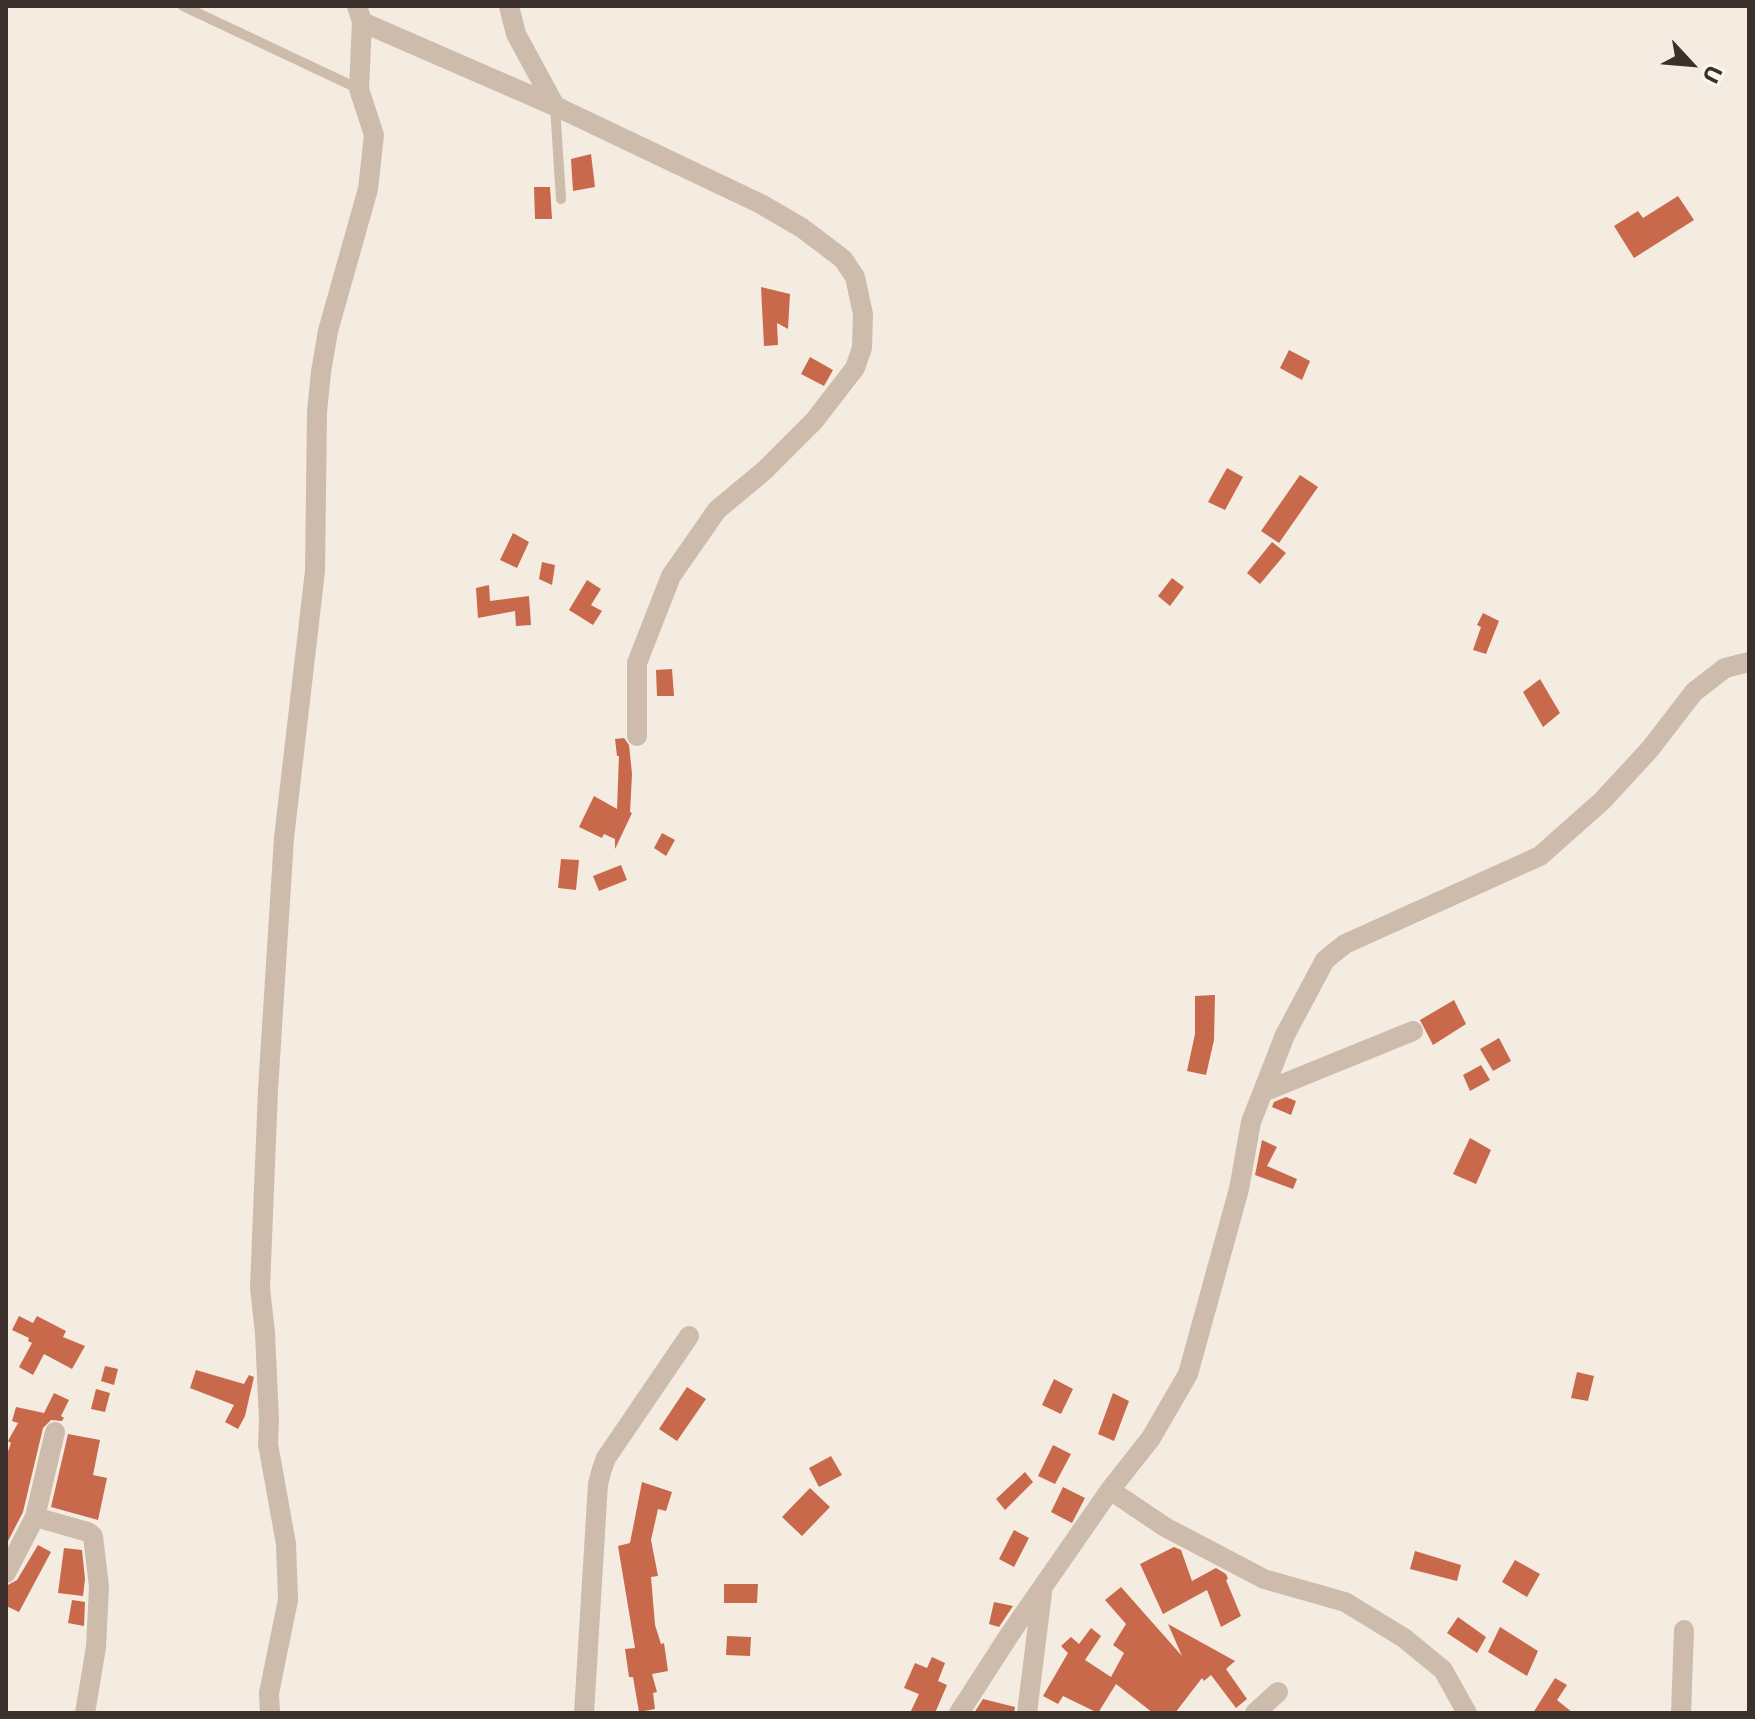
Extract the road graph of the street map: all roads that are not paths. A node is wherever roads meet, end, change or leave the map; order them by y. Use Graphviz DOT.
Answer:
graph roads {
  1 [pos="183,6"];
  2 [pos="509,6"];
  3 [pos="359,14"];
  4 [pos="359,89"];
  5 [pos="555,106"];
  6 [pos="561,199"];
  7 [pos="1749,662"];
  8 [pos="637,736"];
  9 [pos="1413,1031"];
  10 [pos="1263,1092"];
  11 [pos="689,1336"];
  12 [pos="55,1432"];
  13 [pos="1110,1490"];
  14 [pos="35,1517"];
  15 [pos="6,1573"];
  16 [pos="1043,1589"];
  17 [pos="1684,1630"];
  18 [pos="1278,1692"];
  19 [pos="85,1713"];
  20 [pos="270,1713"];
  21 [pos="584,1713"];
  22 [pos="959,1713"];
  23 [pos="1027,1713"];
  24 [pos="1255,1713"];
  25 [pos="1467,1713"];
  26 [pos="1681,1713"];
  1 -- 4 [label="lane"];
  2 -- 5 [label="street"];
  3 -- 4 [label="street"];
  3 -- 5 [label="street"];
  4 -- 20 [label="street"];
  5 -- 6 [label="lane"];
  5 -- 8 [label="street"];
  7 -- 10 [label="street"];
  9 -- 10 [label="street"];
  10 -- 13 [label="street"];
  11 -- 21 [label="street"];
  12 -- 14 [label="street"];
  13 -- 16 [label="street"];
  13 -- 25 [label="street"];
  14 -- 15 [label="street"];
  14 -- 19 [label="street"];
  16 -- 22 [label="street"];
  16 -- 23 [label="street"];
  17 -- 26 [label="street"];
  18 -- 24 [label="street"];
}
